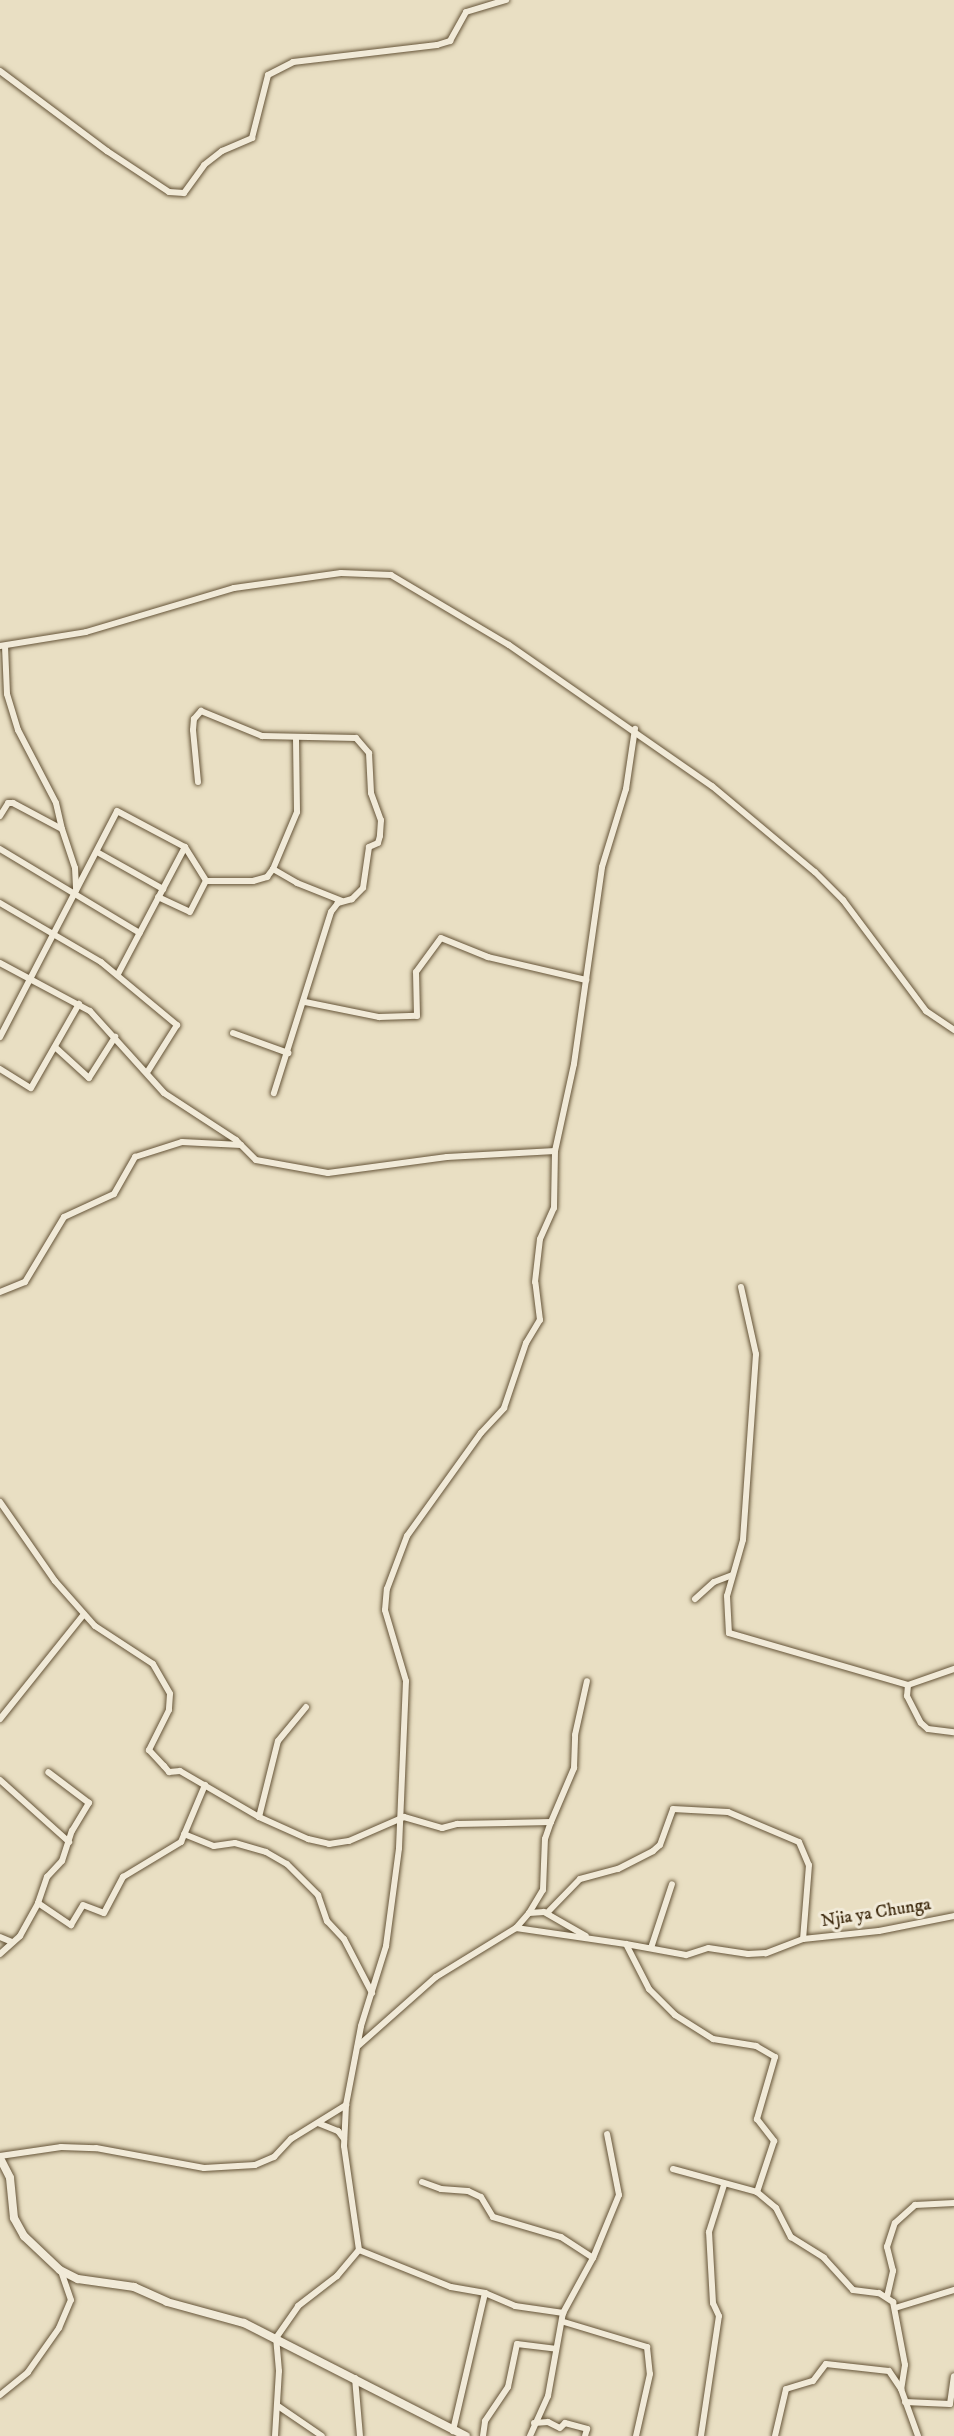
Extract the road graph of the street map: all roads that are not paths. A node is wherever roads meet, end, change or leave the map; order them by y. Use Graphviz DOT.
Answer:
graph roads {
  1 [pos="506,0"];
  2 [pos="0,71"];
  3 [pos="2,646"];
  4 [pos="635,729"];
  5 [pos="296,739"];
  6 [pos="198,782"];
  7 [pos="0,816"];
  8 [pos="62,829"];
  9 [pos="185,847"];
  10 [pos="0,849"];
  11 [pos="97,852"];
  12 [pos="273,869"];
  13 [pos="206,881"];
  14 [pos="163,889"];
  15 [pos="76,894"];
  16 [pos="158,897"];
  17 [pos="342,901"];
  18 [pos="0,903"];
  19 [pos="140,933"];
  20 [pos="56,935"];
  21 [pos="0,963"];
  22 [pos="118,974"];
  23 [pos="30,979"];
  24 [pos="586,980"];
  25 [pos="305,1002"];
  26 [pos="78,1004"];
  27 [pos="954,1030"];
  28 [pos="233,1033"];
  29 [pos="0,1037"];
  30 [pos="115,1037"];
  31 [pos="55,1047"];
  32 [pos="288,1053"];
  33 [pos="0,1069"];
  34 [pos="148,1071"];
  35 [pos="274,1093"];
  36 [pos="241,1145"];
  37 [pos="555,1150"];
  38 [pos="741,1287"];
  39 [pos="0,1292"];
  40 [pos="0,1502"];
  41 [pos="732,1575"];
  42 [pos="695,1599"];
  43 [pos="84,1614"];
  44 [pos="954,1669"];
  45 [pos="587,1681"];
  46 [pos="908,1684"];
  47 [pos="306,1707"];
  48 [pos="0,1719"];
  49 [pos="954,1732"];
  50 [pos="48,1772"];
  51 [pos="0,1780"];
  52 [pos="205,1785"];
  53 [pos="259,1817"];
  54 [pos="398,1822"];
  55 [pos="551,1822"];
  56 [pos="184,1834"];
  57 [pos="69,1842"];
  58 [pos="672,1884"];
  59 [pos="38,1903"];
  60 [pos="529,1913"];
  61 [pos="547,1913"];
  62 [pos="954,1916"];
  63 [pos="516,1928"];
  64 [pos="586,1936"];
  65 [pos="0,1937"];
  66 [pos="803,1939"];
  67 [pos="12,1942"];
  68 [pos="626,1944"];
  69 [pos="651,1948"];
  70 [pos="0,1954"];
  71 [pos="372,1994"];
  72 [pos="358,2046"];
  73 [pos="346,2105"];
  74 [pos="318,2123"];
  75 [pos="607,2134"];
  76 [pos="344,2140"];
  77 [pos="0,2157"];
  78 [pos="673,2169"];
  79 [pos="422,2182"];
  80 [pos="724,2185"];
  81 [pos="757,2192"];
  82 [pos="954,2203"];
  83 [pos="358,2250"];
  84 [pos="593,2258"];
  85 [pos="60,2270"];
  86 [pos="954,2290"];
  87 [pos="485,2293"];
  88 [pos="887,2296"];
  89 [pos="895,2308"];
  90 [pos="563,2313"];
  91 [pos="564,2322"];
  92 [pos="276,2338"];
  93 [pos="555,2349"];
  94 [pos="954,2376"];
  95 [pos="355,2378"];
  96 [pos="901,2390"];
  97 [pos="0,2396"];
  98 [pos="905,2402"];
  99 [pos="278,2406"];
  100 [pos="534,2423"];
  101 [pos="453,2431"];
  102 [pos="275,2436"];
  103 [pos="322,2436"];
  104 [pos="360,2436"];
  105 [pos="466,2436"];
  106 [pos="483,2436"];
  107 [pos="530,2436"];
  108 [pos="585,2436"];
  109 [pos="636,2436"];
  110 [pos="701,2436"];
  111 [pos="775,2436"];
  112 [pos="918,2436"];
  1 -- 2 [label="street"];
  3 -- 4 [label="street"];
  3 -- 8 [label="street"];
  4 -- 24 [label="street"];
  4 -- 27 [label="street"];
  5 -- 6 [label="street"];
  5 -- 12 [label="street"];
  5 -- 17 [label="street"];
  7 -- 8 [label="street"];
  8 -- 15 [label="street"];
  9 -- 11 [label="street"];
  9 -- 13 [label="street"];
  9 -- 14 [label="street"];
  10 -- 15 [label="street"];
  11 -- 14 [label="street"];
  11 -- 15 [label="street"];
  12 -- 13 [label="street"];
  12 -- 17 [label="street"];
  13 -- 16 [label="street"];
  14 -- 16 [label="street"];
  15 -- 19 [label="street"];
  15 -- 20 [label="street"];
  16 -- 19 [label="street"];
  17 -- 25 [label="street"];
  18 -- 20 [label="street"];
  19 -- 22 [label="street"];
  20 -- 22 [label="street"];
  20 -- 23 [label="street"];
  21 -- 23 [label="street"];
  22 -- 34 [label="street"];
  23 -- 26 [label="street"];
  23 -- 29 [label="street"];
  24 -- 25 [label="street"];
  24 -- 37 [label="street"];
  25 -- 32 [label="street"];
  26 -- 30 [label="street"];
  26 -- 31 [label="street"];
  28 -- 32 [label="street"];
  30 -- 31 [label="street"];
  30 -- 34 [label="street"];
  31 -- 33 [label="street"];
  32 -- 35 [label="street"];
  34 -- 36 [label="street"];
  36 -- 37 [label="street"];
  36 -- 39 [label="street"];
  37 -- 54 [label="street"];
  38 -- 41 [label="street"];
  40 -- 43 [label="street"];
  41 -- 42 [label="street"];
  41 -- 46 [label="street"];
  43 -- 48 [label="street"];
  43 -- 52 [label="street"];
  44 -- 46 [label="street"];
  45 -- 55 [label="street"];
  46 -- 49 [label="street"];
  47 -- 53 [label="street"];
  50 -- 57 [label="street"];
  51 -- 57 [label="street"];
  52 -- 53 [label="street"];
  52 -- 56 [label="street"];
  53 -- 54 [label="street"];
  54 -- 55 [label="street"];
  54 -- 71 [label="street"];
  55 -- 60 [label="street"];
  56 -- 59 [label="street"];
  56 -- 71 [label="street"];
  57 -- 59 [label="street"];
  58 -- 69 [label="street"];
  59 -- 67 [label="street"];
  60 -- 61 [label="street"];
  60 -- 63 [label="street"];
  61 -- 64 [label="street"];
  61 -- 66 [label="street"];
  62 -- 66 [label="street, Njia ya Chunga"];
  63 -- 64 [label="street"];
  63 -- 72 [label="street"];
  64 -- 68 [label="street, Njia ya Chunga"];
  65 -- 67 [label="street"];
  66 -- 69 [label="street, Njia ya Chunga"];
  67 -- 70 [label="street"];
  68 -- 69 [label="street, Njia ya Chunga"];
  68 -- 81 [label="street"];
  71 -- 72 [label="street"];
  72 -- 73 [label="street"];
  73 -- 74 [label="street"];
  73 -- 76 [label="street"];
  74 -- 76 [label="street"];
  74 -- 77 [label="street"];
  75 -- 84 [label="street"];
  76 -- 83 [label="street"];
  77 -- 85 [label="street"];
  78 -- 80 [label="street"];
  79 -- 84 [label="street"];
  80 -- 81 [label="street"];
  80 -- 110 [label="street"];
  81 -- 88 [label="street"];
  82 -- 88 [label="street"];
  83 -- 87 [label="street"];
  83 -- 92 [label="street"];
  84 -- 90 [label="street"];
  85 -- 92 [label="street"];
  85 -- 97 [label="street"];
  86 -- 89 [label="street"];
  87 -- 90 [label="street"];
  87 -- 101 [label="street"];
  88 -- 89 [label="street"];
  89 -- 96 [label="street"];
  90 -- 91 [label="street"];
  91 -- 93 [label="street"];
  91 -- 109 [label="street"];
  92 -- 95 [label="street"];
  92 -- 99 [label="street"];
  93 -- 100 [label="street"];
  93 -- 106 [label="street"];
  94 -- 98 [label="street"];
  95 -- 101 [label="street"];
  95 -- 104 [label="street"];
  96 -- 98 [label="street"];
  96 -- 111 [label="street"];
  98 -- 112 [label="street"];
  99 -- 102 [label="street"];
  99 -- 103 [label="street"];
  100 -- 107 [label="street"];
  100 -- 108 [label="street"];
  101 -- 105 [label="street"];
}
